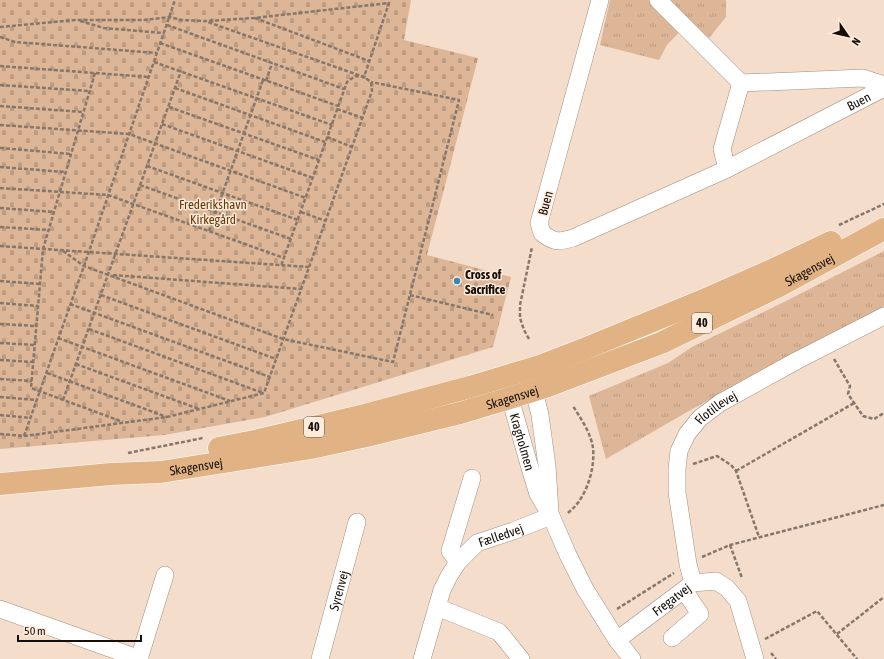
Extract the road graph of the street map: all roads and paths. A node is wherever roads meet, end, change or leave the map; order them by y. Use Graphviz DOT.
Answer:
graph roads {
  1 [pos="175,0"];
  2 [pos="600,0"];
  3 [pos="658,0"];
  4 [pos="170,17"];
  5 [pos="254,18"];
  6 [pos="75,20"];
  7 [pos="205,21"];
  8 [pos="167,25"];
  9 [pos="0,27"];
  10 [pos="164,33"];
  11 [pos="0,37"];
  12 [pos="160,43"];
  13 [pos="157,52"];
  14 [pos="369,60"];
  15 [pos="154,62"];
  16 [pos="272,63"];
  17 [pos="0,66"];
  18 [pos="181,72"];
  19 [pos="95,73"];
  20 [pos="149,77"];
  21 [pos="364,77"];
  22 [pos="265,80"];
  23 [pos="371,82"];
  24 [pos="741,83"];
  25 [pos="0,85"];
  26 [pos="884,86"];
  27 [pos="175,88"];
  28 [pos="344,89"];
  29 [pos="89,91"];
  30 [pos="256,98"];
  31 [pos="0,106"];
  32 [pos="168,107"];
  33 [pos="338,108"];
  34 [pos="83,112"];
  35 [pos="250,115"];
  36 [pos="363,118"];
  37 [pos="162,124"];
  38 [pos="0,125"];
  39 [pos="332,125"];
  40 [pos="78,131"];
  41 [pos="244,133"];
  42 [pos="129,134"];
  43 [pos="327,138"];
  44 [pos="325,142"];
  45 [pos="155,144"];
  46 [pos="352,147"];
  47 [pos="0,148"];
  48 [pos="238,151"];
  49 [pos="71,154"];
  50 [pos="319,160"];
  51 [pos="147,166"];
  52 [pos="0,168"];
  53 [pos="727,169"];
  54 [pos="230,170"];
  55 [pos="66,172"];
  56 [pos="313,178"];
  57 [pos="140,186"];
  58 [pos="0,188"];
  59 [pos="59,192"];
  60 [pos="222,193"];
  61 [pos="108,195"];
  62 [pos="306,198"];
  63 [pos="134,204"];
  64 [pos="884,204"];
  65 [pos="0,208"];
  66 [pos="54,212"];
  67 [pos="215,212"];
  68 [pos="301,212"];
  69 [pos="884,217"];
  70 [pos="298,220"];
  71 [pos="326,221"];
  72 [pos="0,227"];
  73 [pos="835,227"];
  74 [pos="884,229"];
  75 [pos="48,230"];
  76 [pos="208,231"];
  77 [pos="542,233"];
  78 [pos="291,239"];
  79 [pos="0,246"];
  80 [pos="43,249"];
  81 [pos="63,251"];
  82 [pos="88,253"];
  83 [pos="116,254"];
  84 [pos="284,258"];
  85 [pos="84,266"];
  86 [pos="281,266"];
  87 [pos="309,267"];
  88 [pos="108,275"];
  89 [pos="0,281"];
  90 [pos="40,284"];
  91 [pos="301,289"];
  92 [pos="101,295"];
  93 [pos="410,295"];
  94 [pos="0,303"];
  95 [pos="70,304"];
  96 [pos="38,306"];
  97 [pos="95,313"];
  98 [pos="493,315"];
  99 [pos="884,316"];
  100 [pos="0,324"];
  101 [pos="36,326"];
  102 [pos="89,329"];
  103 [pos="58,338"];
  104 [pos="283,339"];
  105 [pos="529,339"];
  106 [pos="0,343"];
  107 [pos="35,345"];
  108 [pos="826,346"];
  109 [pos="82,347"];
  110 [pos="0,360"];
  111 [pos="276,360"];
  112 [pos="33,362"];
  113 [pos="76,364"];
  114 [pos="47,373"];
  115 [pos="516,373"];
  116 [pos="270,377"];
  117 [pos="0,379"];
  118 [pos="32,381"];
  119 [pos="70,381"];
  120 [pos="40,391"];
  121 [pos="534,391"];
  122 [pos="264,393"];
  123 [pos="0,397"];
  124 [pos="510,398"];
  125 [pos="37,400"];
  126 [pos="63,400"];
  127 [pos="230,402"];
  128 [pos="854,403"];
  129 [pos="573,406"];
  130 [pos="199,409"];
  131 [pos="884,413"];
  132 [pos="0,415"];
  133 [pos="167,417"];
  134 [pos="31,418"];
  135 [pos="124,422"];
  136 [pos="0,434"];
  137 [pos="24,436"];
  138 [pos="204,438"];
  139 [pos="127,453"];
  140 [pos="677,469"];
  141 [pos="736,471"];
  142 [pos="110,474"];
  143 [pos="472,478"];
  144 [pos="0,484"];
  145 [pos="884,504"];
  146 [pos="565,507"];
  147 [pos="551,516"];
  148 [pos="357,522"];
  149 [pos="759,537"];
  150 [pos="458,562"];
  151 [pos="688,564"];
  152 [pos="165,575"];
  153 [pos="688,586"];
  154 [pos="884,597"];
  155 [pos="437,607"];
  156 [pos="0,609"];
  157 [pos="837,634"];
  158 [pos="623,635"];
  159 [pos="672,638"];
  160 [pos="762,640"];
  161 [pos="140,659"];
  162 [pos="320,659"];
  163 [pos="422,659"];
  164 [pos="520,659"];
  165 [pos="632,659"];
  166 [pos="755,659"];
  167 [pos="857,659"];
  1 -- 4 [label="path"];
  2 -- 77 [label="street, Buen"];
  3 -- 24 [label="street"];
  4 -- 6 [label="path"];
  4 -- 7 [label="path"];
  4 -- 8 [label="path"];
  5 -- 7 [label="path"];
  5 -- 14 [label="path"];
  5 -- 14 [label="path"];
  6 -- 9 [label="path"];
  6 -- 10 [label="path"];
  7 -- 21 [label="path"];
  8 -- 10 [label="path"];
  8 -- 16 [label="path"];
  10 -- 12 [label="path"];
  11 -- 13 [label="path"];
  12 -- 13 [label="path"];
  12 -- 22 [label="path"];
  13 -- 15 [label="path"];
  14 -- 21 [label="path"];
  15 -- 18 [label="path"];
  15 -- 20 [label="path"];
  16 -- 22 [label="path"];
  16 -- 28 [label="path"];
  17 -- 19 [label="path"];
  18 -- 27 [label="path"];
  18 -- 30 [label="path"];
  19 -- 20 [label="path"];
  19 -- 29 [label="path"];
  20 -- 42 [label="path"];
  21 -- 23 [label="path"];
  21 -- 28 [label="path"];
  22 -- 30 [label="path"];
  22 -- 33 [label="path"];
  23 -- 36 [label="path"];
  23 -- 93 [label="path"];
  24 -- 26 [label="street, Buen"];
  24 -- 53 [label="street"];
  25 -- 29 [label="path"];
  26 -- 53 [label="street, Buen"];
  27 -- 32 [label="path"];
  27 -- 35 [label="path"];
  28 -- 33 [label="path"];
  29 -- 34 [label="path"];
  30 -- 35 [label="path"];
  30 -- 39 [label="path"];
  31 -- 34 [label="path"];
  32 -- 37 [label="path"];
  32 -- 41 [label="path"];
  33 -- 36 [label="path"];
  33 -- 39 [label="path"];
  34 -- 40 [label="path"];
  35 -- 41 [label="path"];
  35 -- 44 [label="path"];
  36 -- 46 [label="path"];
  37 -- 45 [label="path"];
  37 -- 48 [label="path"];
  38 -- 40 [label="path"];
  39 -- 43 [label="path"];
  40 -- 42 [label="path"];
  40 -- 49 [label="path"];
  41 -- 48 [label="path"];
  41 -- 50 [label="path"];
  42 -- 45 [label="path"];
  42 -- 61 [label="path"];
  43 -- 44 [label="path"];
  43 -- 46 [label="path"];
  44 -- 50 [label="path"];
  45 -- 51 [label="path"];
  45 -- 54 [label="path"];
  46 -- 71 [label="path"];
  47 -- 49 [label="path"];
  48 -- 54 [label="path"];
  48 -- 56 [label="path"];
  49 -- 55 [label="path"];
  50 -- 56 [label="path"];
  51 -- 57 [label="path"];
  51 -- 60 [label="path"];
  52 -- 55 [label="path"];
  53 -- 77 [label="street, Buen"];
  54 -- 60 [label="path"];
  54 -- 62 [label="path"];
  55 -- 59 [label="path"];
  56 -- 62 [label="path"];
  57 -- 63 [label="path"];
  57 -- 67 [label="path"];
  58 -- 59 [label="path"];
  59 -- 61 [label="path"];
  59 -- 66 [label="path"];
  60 -- 67 [label="path"];
  60 -- 70 [label="path"];
  61 -- 63 [label="path"];
  61 -- 82 [label="path"];
  62 -- 68 [label="path"];
  63 -- 76 [label="path"];
  63 -- 83 [label="path"];
  64 -- 73 [label="path"];
  65 -- 66 [label="path"];
  66 -- 75 [label="path"];
  67 -- 76 [label="path"];
  67 -- 78 [label="path"];
  68 -- 70 [label="path"];
  68 -- 71 [label="path"];
  69 -- 115 [label="main road, Skagensvej / 40"];
  70 -- 78 [label="path"];
  71 -- 87 [label="path"];
  72 -- 75 [label="path"];
  74 -- 121 [label="main road, Skagensvej / 40"];
  75 -- 80 [label="path"];
  76 -- 84 [label="path"];
  77 -- 105 [label="path"];
  78 -- 84 [label="path"];
  79 -- 80 [label="path"];
  80 -- 81 [label="path"];
  80 -- 90 [label="path"];
  81 -- 82 [label="path"];
  81 -- 85 [label="path"];
  82 -- 83 [label="path"];
  82 -- 85 [label="path"];
  83 -- 86 [label="path"];
  83 -- 88 [label="path"];
  84 -- 86 [label="path"];
  85 -- 88 [label="path"];
  85 -- 95 [label="path"];
  86 -- 87 [label="path"];
  87 -- 91 [label="path"];
  88 -- 91 [label="path"];
  88 -- 92 [label="path"];
  88 -- 104 [label="path"];
  89 -- 90 [label="path"];
  90 -- 96 [label="path"];
  91 -- 104 [label="path"];
  92 -- 97 [label="path"];
  92 -- 111 [label="path"];
  93 -- 98 [label="path"];
  93 -- 104 [label="path"];
  94 -- 96 [label="path"];
  95 -- 97 [label="path"];
  95 -- 103 [label="path"];
  96 -- 101 [label="path"];
  97 -- 102 [label="path"];
  97 -- 116 [label="path"];
  99 -- 108 [label="street, Flotillevej"];
  100 -- 101 [label="path"];
  101 -- 107 [label="path"];
  102 -- 109 [label="path"];
  102 -- 122 [label="path"];
  103 -- 109 [label="path"];
  103 -- 114 [label="path"];
  104 -- 111 [label="path"];
  106 -- 107 [label="path"];
  107 -- 112 [label="path"];
  108 -- 128 [label="path"];
  108 -- 140 [label="street, Flotillevej"];
  109 -- 113 [label="path"];
  109 -- 127 [label="path"];
  110 -- 112 [label="path"];
  111 -- 116 [label="path"];
  112 -- 118 [label="path"];
  113 -- 119 [label="path"];
  113 -- 130 [label="path"];
  114 -- 119 [label="path"];
  114 -- 120 [label="path"];
  115 -- 121 [label="street"];
  115 -- 124 [label="street, Kragholmen"];
  115 -- 142 [label="main road, Skagensvej / 40"];
  116 -- 122 [label="path"];
  117 -- 118 [label="path"];
  118 -- 120 [label="path"];
  119 -- 126 [label="path"];
  119 -- 133 [label="path"];
  120 -- 125 [label="path"];
  120 -- 126 [label="path"];
  121 -- 124 [label="main road, Skagensvej / 40"];
  121 -- 147 [label="street, Kragholmen"];
  122 -- 127 [label="path"];
  123 -- 125 [label="path"];
  124 -- 142 [label="main road, Skagensvej / 40"];
  124 -- 147 [label="street, Kragholmen"];
  125 -- 134 [label="path"];
  126 -- 135 [label="path"];
  127 -- 130 [label="path"];
  128 -- 131 [label="path"];
  128 -- 141 [label="path"];
  129 -- 146 [label="path"];
  130 -- 133 [label="path"];
  132 -- 134 [label="path"];
  133 -- 135 [label="path"];
  134 -- 137 [label="path"];
  135 -- 137 [label="path"];
  136 -- 137 [label="path"];
  138 -- 139 [label="path"];
  140 -- 141 [label="path"];
  140 -- 151 [label="street, Flotillevej"];
  141 -- 149 [label="path"];
  142 -- 144 [label="main road, Skagensvej / 40"];
  143 -- 150 [label="street"];
  145 -- 149 [label="path"];
  147 -- 150 [label="street, Fælledvej"];
  147 -- 158 [label="street, Kragholmen"];
  148 -- 162 [label="street, Syrenvej"];
  149 -- 151 [label="path"];
  150 -- 155 [label="street, Fælledvej"];
  151 -- 153 [label="street, Flotillevej"];
  151 -- 158 [label="path"];
  152 -- 161 [label="street"];
  153 -- 158 [label="street, Fregatvej"];
  153 -- 159 [label="street, Flotillevej"];
  153 -- 166 [label="street, Fregatvej"];
  154 -- 157 [label="path"];
  155 -- 163 [label="street, Fælledvej"];
  155 -- 164 [label="street"];
  156 -- 161 [label="street"];
  157 -- 160 [label="path"];
  157 -- 167 [label="path"];
  158 -- 165 [label="street, Kragholmen"];
}
